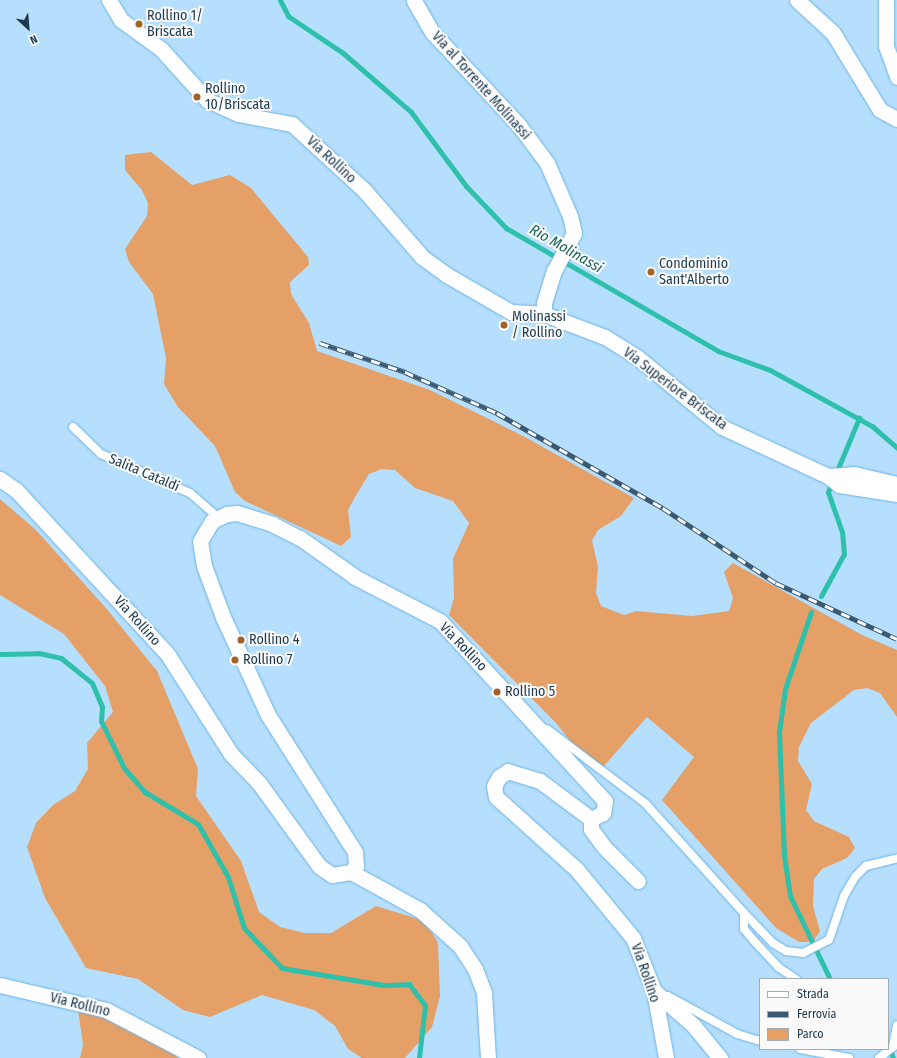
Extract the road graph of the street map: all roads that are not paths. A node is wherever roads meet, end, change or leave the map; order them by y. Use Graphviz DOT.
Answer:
graph roads {
  1 [pos="109,0"];
  2 [pos="114,0"];
  3 [pos="413,0"];
  4 [pos="797,0"];
  5 [pos="886,0"];
  6 [pos="121,20"];
  7 [pos="897,77"];
  8 [pos="897,119"];
  9 [pos="544,309"];
  10 [pos="73,427"];
  11 [pos="828,476"];
  12 [pos="0,480"];
  13 [pos="897,484"];
  14 [pos="897,494"];
  15 [pos="218,517"];
  16 [pos="533,725"];
  17 [pos="591,819"];
  18 [pos="897,858"];
  19 [pos="351,872"];
  20 [pos="638,881"];
  21 [pos="744,914"];
  22 [pos="794,978"];
  23 [pos="0,985"];
  24 [pos="654,991"];
  25 [pos="897,1025"];
  26 [pos="759,1042"];
  27 [pos="805,1050"];
  28 [pos="198,1058"];
  29 [pos="488,1058"];
  30 [pos="666,1058"];
  31 [pos="720,1058"];
  32 [pos="849,1058"];
  33 [pos="879,1058"];
  1 -- 6 [label="street, Via Rollino"];
  2 -- 6 [label="street"];
  3 -- 9 [label="street, Via al Torrente Molinassi"];
  4 -- 8 [label="street"];
  5 -- 7 [label="street"];
  6 -- 9 [label="street, Via Rollino"];
  9 -- 11 [label="street, Via Superiore Briscata"];
  10 -- 15 [label="lane, Salita Cataldi"];
  11 -- 13 [label="street, Via Superiore Briscata"];
  11 -- 14 [label="street"];
  12 -- 19 [label="street, Via Rollino"];
  15 -- 16 [label="street, Via Rollino"];
  15 -- 19 [label="street"];
  16 -- 17 [label="street, Via Rollino"];
  16 -- 21 [label="lane"];
  17 -- 20 [label="street"];
  17 -- 24 [label="street, Via Rollino"];
  18 -- 21 [label="lane"];
  19 -- 29 [label="street"];
  21 -- 22 [label="lane"];
  23 -- 28 [label="street, Via Rollino"];
  24 -- 26 [label="lane"];
  24 -- 30 [label="street, Via Rollino"];
  24 -- 31 [label="street"];
  25 -- 33 [label="lane"];
  27 -- 32 [label="lane"];
}
